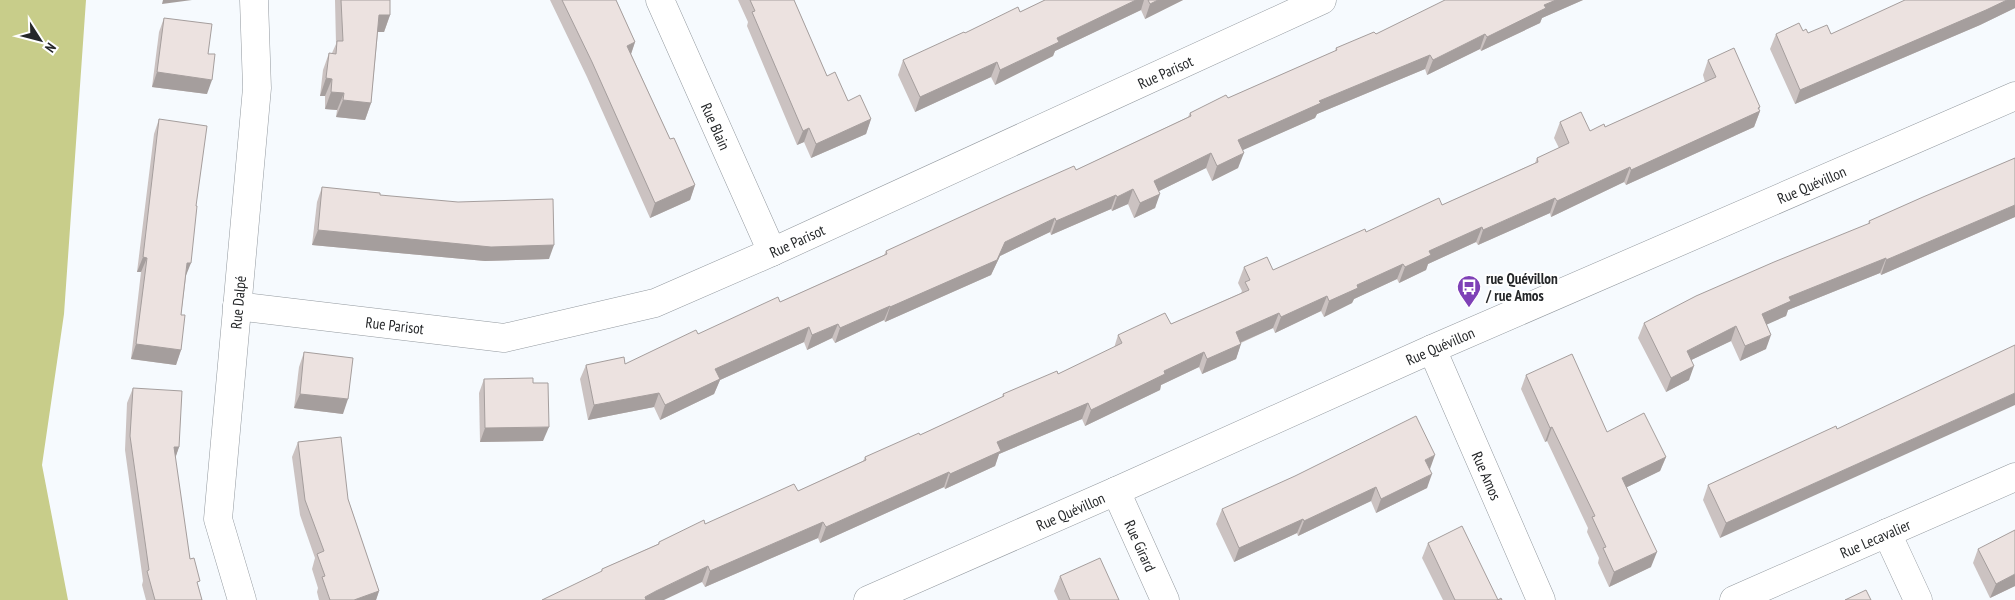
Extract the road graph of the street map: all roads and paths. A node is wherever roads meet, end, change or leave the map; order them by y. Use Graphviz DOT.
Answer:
graph roads {
  1 [pos="254,0"];
  2 [pos="660,0"];
  3 [pos="1322,0"];
  4 [pos="2015,96"];
  5 [pos="772,252"];
  6 [pos="237,306"];
  7 [pos="1432,349"];
  8 [pos="2015,477"];
  9 [pos="1116,491"];
  10 [pos="1887,533"];
  11 [pos="242,600"];
  12 [pos="868,600"];
  13 [pos="1165,600"];
  14 [pos="1542,600"];
  15 [pos="1734,600"];
  16 [pos="1918,600"];
  1 -- 6 [label="street, Rue Dalpé"];
  2 -- 5 [label="street, Rue Blain"];
  3 -- 5 [label="street, Rue Parisot"];
  4 -- 7 [label="street, Rue Quévillon"];
  5 -- 6 [label="street, Rue Parisot"];
  6 -- 11 [label="street, Rue Dalpé"];
  7 -- 9 [label="street, Rue Quévillon"];
  7 -- 14 [label="street, Rue Amos"];
  8 -- 10 [label="street, Rue Lecavalier"];
  9 -- 12 [label="street, Rue Quévillon"];
  9 -- 13 [label="street, Rue Girard"];
  10 -- 15 [label="street, Rue Lecavalier"];
  10 -- 16 [label="street"];
}
